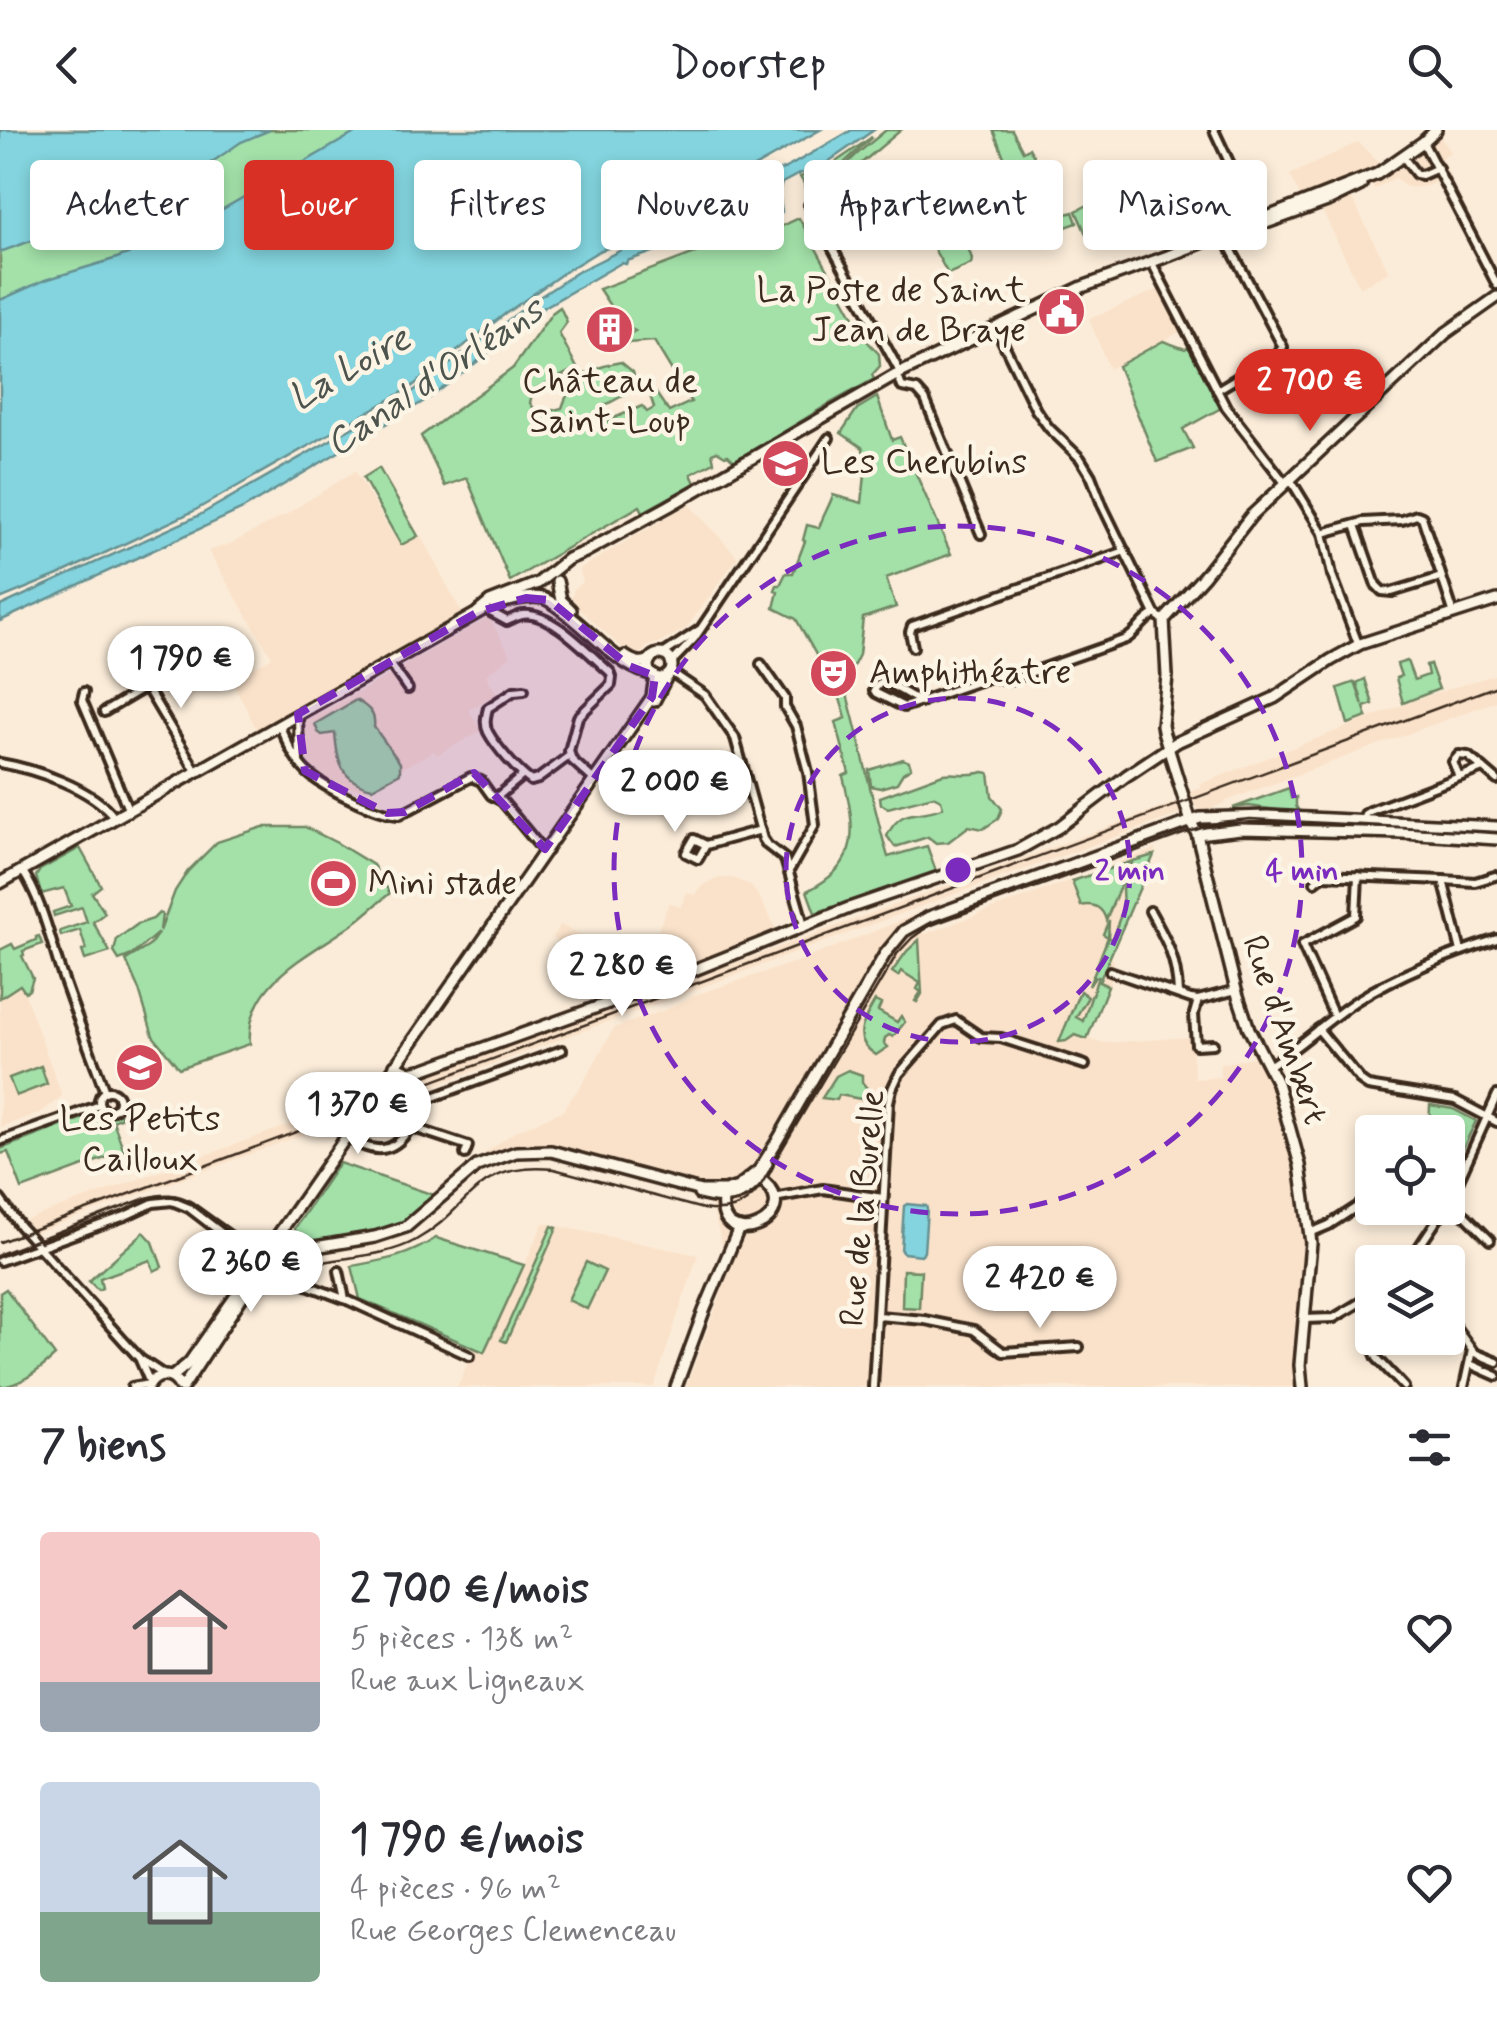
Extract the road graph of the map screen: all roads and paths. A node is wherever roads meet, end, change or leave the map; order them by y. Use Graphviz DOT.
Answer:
graph roads {
  1 [pos="1214,130"];
  2 [pos="1439,130"];
  3 [pos="1424,144"];
  4 [pos="1404,159"];
  5 [pos="1228,160"];
  6 [pos="1438,168"];
  7 [pos="1267,219"];
  8 [pos="833,250"];
  9 [pos="1186,250"];
  10 [pos="1231,250"];
  11 [pos="1149,264"];
  12 [pos="1497,285"];
  13 [pos="1497,297"];
  14 [pos="996,328"];
  15 [pos="898,373"];
  16 [pos="1217,390"];
  17 [pos="829,438"];
  18 [pos="792,447"];
  19 [pos="808,468"];
  20 [pos="1288,481"];
  21 [pos="1355,525"];
  22 [pos="1324,533"];
  23 [pos="982,534"];
  24 [pos="1125,550"];
  25 [pos="1441,577"];
  26 [pos="548,581"];
  27 [pos="559,593"];
  28 [pos="545,598"];
  29 [pos="1497,600"];
  30 [pos="481,610"];
  31 [pos="1454,614"];
  32 [pos="1159,617"];
  33 [pos="700,629"];
  34 [pos="1360,644"];
  35 [pos="183,647"];
  36 [pos="913,647"];
  37 [pos="663,654"];
  38 [pos="650,660"];
  39 [pos="390,662"];
  40 [pos="760,664"];
  41 [pos="135,668"];
  42 [pos="670,670"];
  43 [pos="652,674"];
  44 [pos="144,684"];
  45 [pos="408,689"];
  46 [pos="524,690"];
  47 [pos="84,692"];
  48 [pos="921,702"];
  49 [pos="104,712"];
  50 [pos="298,714"];
  51 [pos="279,724"];
  52 [pos="1168,748"];
  53 [pos="570,756"];
  54 [pos="299,762"];
  55 [pos="0,763"];
  56 [pos="1483,768"];
  57 [pos="196,772"];
  58 [pos="522,776"];
  59 [pos="1459,777"];
  60 [pos="595,780"];
  61 [pos="1497,780"];
  62 [pos="497,798"];
  63 [pos="128,809"];
  64 [pos="114,817"];
  65 [pos="1363,820"];
  66 [pos="1190,822"];
  67 [pos="1497,828"];
  68 [pos="761,830"];
  69 [pos="1363,833"];
  70 [pos="1197,834"];
  71 [pos="1497,839"];
  72 [pos="706,845"];
  73 [pos="546,850"];
  74 [pos="22,870"];
  75 [pos="789,870"];
  76 [pos="1358,876"];
  77 [pos="1494,876"];
  78 [pos="1443,880"];
  79 [pos="1315,882"];
  80 [pos="0,883"];
  81 [pos="1150,911"];
  82 [pos="804,924"];
  83 [pos="1497,939"];
  84 [pos="1461,951"];
  85 [pos="1110,971"];
  86 [pos="1236,990"];
  87 [pos="1178,994"];
  88 [pos="1198,1000"];
  89 [pos="1334,1016"];
  90 [pos="1318,1028"];
  91 [pos="1213,1044"];
  92 [pos="562,1050"];
  93 [pos="396,1066"];
  94 [pos="1086,1066"];
  95 [pos="1269,1066"];
  96 [pos="105,1092"];
  97 [pos="1497,1095"];
  98 [pos="100,1105"];
  99 [pos="1486,1117"];
  100 [pos="1497,1122"];
  101 [pos="411,1128"];
  102 [pos="347,1136"];
  103 [pos="0,1141"];
  104 [pos="465,1154"];
  105 [pos="1465,1164"];
  106 [pos="757,1177"];
  107 [pos="724,1195"];
  108 [pos="0,1198"];
  109 [pos="774,1198"];
  110 [pos="883,1198"];
  111 [pos="1355,1208"];
  112 [pos="1465,1215"];
  113 [pos="740,1228"];
  114 [pos="1310,1233"];
  115 [pos="278,1240"];
  116 [pos="1490,1240"];
  117 [pos="40,1248"];
  118 [pos="286,1252"];
  119 [pos="0,1261"];
  120 [pos="264,1261"];
  121 [pos="339,1272"];
  122 [pos="345,1299"];
  123 [pos="1355,1306"];
  124 [pos="878,1316"];
  125 [pos="1304,1320"];
  126 [pos="1465,1342"];
  127 [pos="1079,1348"];
  128 [pos="1472,1352"];
  129 [pos="1376,1355"];
  130 [pos="470,1356"];
  131 [pos="140,1359"];
  132 [pos="1497,1362"];
  133 [pos="1470,1364"];
  134 [pos="168,1376"];
  135 [pos="1497,1376"];
  136 [pos="149,1385"];
  137 [pos="132,1387"];
  138 [pos="182,1387"];
  139 [pos="676,1387"];
  140 [pos="873,1387"];
  141 [pos="1302,1387"];
  142 [pos="1404,1387"];
  143 [pos="1464,1387"];
  1 -- 5 [label="street"];
  2 -- 3 [label="main road"];
  3 -- 4 [label="main road"];
  3 -- 6 [label="street"];
  4 -- 6 [label="street"];
  4 -- 7 [label="main road"];
  6 -- 12 [label="street"];
  8 -- 15 [label="street"];
  9 -- 11 [label="main road"];
  10 -- 16 [label="street"];
  11 -- 14 [label="main road"];
  11 -- 16 [label="street"];
  13 -- 20 [label="main road"];
  14 -- 15 [label="main road"];
  14 -- 24 [label="street, Rue d'Ambert"];
  15 -- 23 [label="street"];
  15 -- 26 [label="main road"];
  16 -- 20 [label="street"];
  17 -- 19 [label="street"];
  18 -- 19 [label="street"];
  19 -- 33 [label="street"];
  20 -- 22 [label="street"];
  20 -- 32 [label="main road"];
  21 -- 22 [label="street"];
  21 -- 25 [label="street"];
  21 -- 25 [label="street"];
  22 -- 34 [label="street"];
  24 -- 32 [label="street, Rue d'Ambert"];
  24 -- 36 [label="street"];
  25 -- 31 [label="street"];
  26 -- 27 [label="main road"];
  26 -- 28 [label="main road"];
  26 -- 30 [label="main road"];
  27 -- 28 [label="main road"];
  27 -- 38 [label="main road"];
  28 -- 30 [label="main road"];
  28 -- 43 [label="main road"];
  29 -- 31 [label="main road"];
  30 -- 39 [label="main road"];
  30 -- 53 [label="street"];
  31 -- 34 [label="main road"];
  32 -- 48 [label="street"];
  32 -- 52 [label="main road, Rue d'Ambert"];
  33 -- 37 [label="street"];
  33 -- 42 [label="street"];
  34 -- 52 [label="main road"];
  35 -- 44 [label="street"];
  37 -- 38 [label="main road"];
  37 -- 42 [label="main road"];
  38 -- 43 [label="main road"];
  39 -- 45 [label="street"];
  39 -- 50 [label="main road"];
  40 -- 75 [label="street"];
  41 -- 44 [label="street"];
  42 -- 43 [label="main road"];
  42 -- 60 [label="main road"];
  42 -- 68 [label="street"];
  43 -- 60 [label="main road"];
  44 -- 49 [label="street"];
  44 -- 57 [label="street"];
  46 -- 58 [label="street"];
  47 -- 63 [label="street"];
  48 -- 48 [label="street"];
  50 -- 51 [label="main road"];
  50 -- 54 [label="street"];
  51 -- 54 [label="street"];
  51 -- 57 [label="main road"];
  52 -- 66 [label="main road, Rue d'Ambert"];
  52 -- 82 [label="main road"];
  53 -- 58 [label="street"];
  53 -- 60 [label="street"];
  54 -- 62 [label="street"];
  55 -- 64 [label="street"];
  56 -- 59 [label="street"];
  56 -- 59 [label="street"];
  56 -- 61 [label="street"];
  57 -- 63 [label="main road"];
  58 -- 62 [label="street"];
  59 -- 65 [label="street"];
  60 -- 73 [label="main road"];
  62 -- 73 [label="street"];
  63 -- 64 [label="main road"];
  64 -- 74 [label="main road"];
  65 -- 66 [label="main road"];
  65 -- 67 [label="main road"];
  65 -- 69 [label="street"];
  66 -- 70 [label="main road, Rue d'Ambert"];
  66 -- 106 [label="main road"];
  68 -- 72 [label="street"];
  68 -- 75 [label="street"];
  69 -- 70 [label="main road"];
  69 -- 71 [label="main road"];
  70 -- 86 [label="main road, Rue d'Ambert"];
  73 -- 93 [label="main road"];
  74 -- 80 [label="main road"];
  74 -- 96 [label="street"];
  75 -- 82 [label="street"];
  76 -- 78 [label="street"];
  76 -- 79 [label="street"];
  76 -- 89 [label="street"];
  77 -- 78 [label="street"];
  78 -- 84 [label="street"];
  81 -- 87 [label="street"];
  82 -- 93 [label="main road"];
  83 -- 84 [label="street"];
  84 -- 89 [label="street"];
  85 -- 87 [label="street"];
  86 -- 88 [label="street"];
  86 -- 95 [label="main road, Rue d'Ambert"];
  87 -- 88 [label="street"];
  88 -- 91 [label="street"];
  89 -- 90 [label="street"];
  90 -- 95 [label="street"];
  90 -- 99 [label="street"];
  92 -- 101 [label="street"];
  93 -- 102 [label="main road"];
  94 -- 110 [label="street, Rue de la Burelle"];
  95 -- 114 [label="main road, Rue d'Ambert"];
  96 -- 98 [label="street"];
  96 -- 98 [label="street"];
  97 -- 99 [label="street"];
  98 -- 103 [label="street"];
  99 -- 100 [label="street"];
  99 -- 105 [label="street"];
  101 -- 102 [label="street"];
  101 -- 104 [label="street"];
  102 -- 115 [label="main road"];
  102 -- 120 [label="main road"];
  106 -- 107 [label="main road"];
  106 -- 109 [label="main road"];
  107 -- 113 [label="main road"];
  107 -- 118 [label="main road"];
  107 -- 120 [label="main road"];
  108 -- 117 [label="street"];
  109 -- 110 [label="street"];
  109 -- 113 [label="main road"];
  110 -- 124 [label="street, Rue de la Burelle"];
  111 -- 114 [label="street"];
  112 -- 116 [label="street"];
  113 -- 139 [label="main road"];
  114 -- 125 [label="main road, Rue d'Ambert"];
  115 -- 118 [label="main road"];
  115 -- 120 [label="main road"];
  117 -- 119 [label="street"];
  117 -- 120 [label="street"];
  117 -- 131 [label="street"];
  118 -- 120 [label="main road"];
  120 -- 122 [label="street"];
  120 -- 134 [label="main road"];
  120 -- 138 [label="main road"];
  121 -- 122 [label="street"];
  122 -- 130 [label="street"];
  123 -- 125 [label="street"];
  124 -- 127 [label="street"];
  124 -- 140 [label="street, Rue de la Burelle"];
  125 -- 141 [label="main road, Rue d'Ambert"];
  126 -- 128 [label="street"];
  128 -- 132 [label="street"];
  128 -- 133 [label="street"];
  129 -- 142 [label="street"];
  131 -- 134 [label="street"];
  131 -- 136 [label="street"];
  133 -- 135 [label="street"];
  133 -- 143 [label="street"];
  134 -- 136 [label="main road"];
  134 -- 138 [label="main road"];
  136 -- 137 [label="street"];
}
